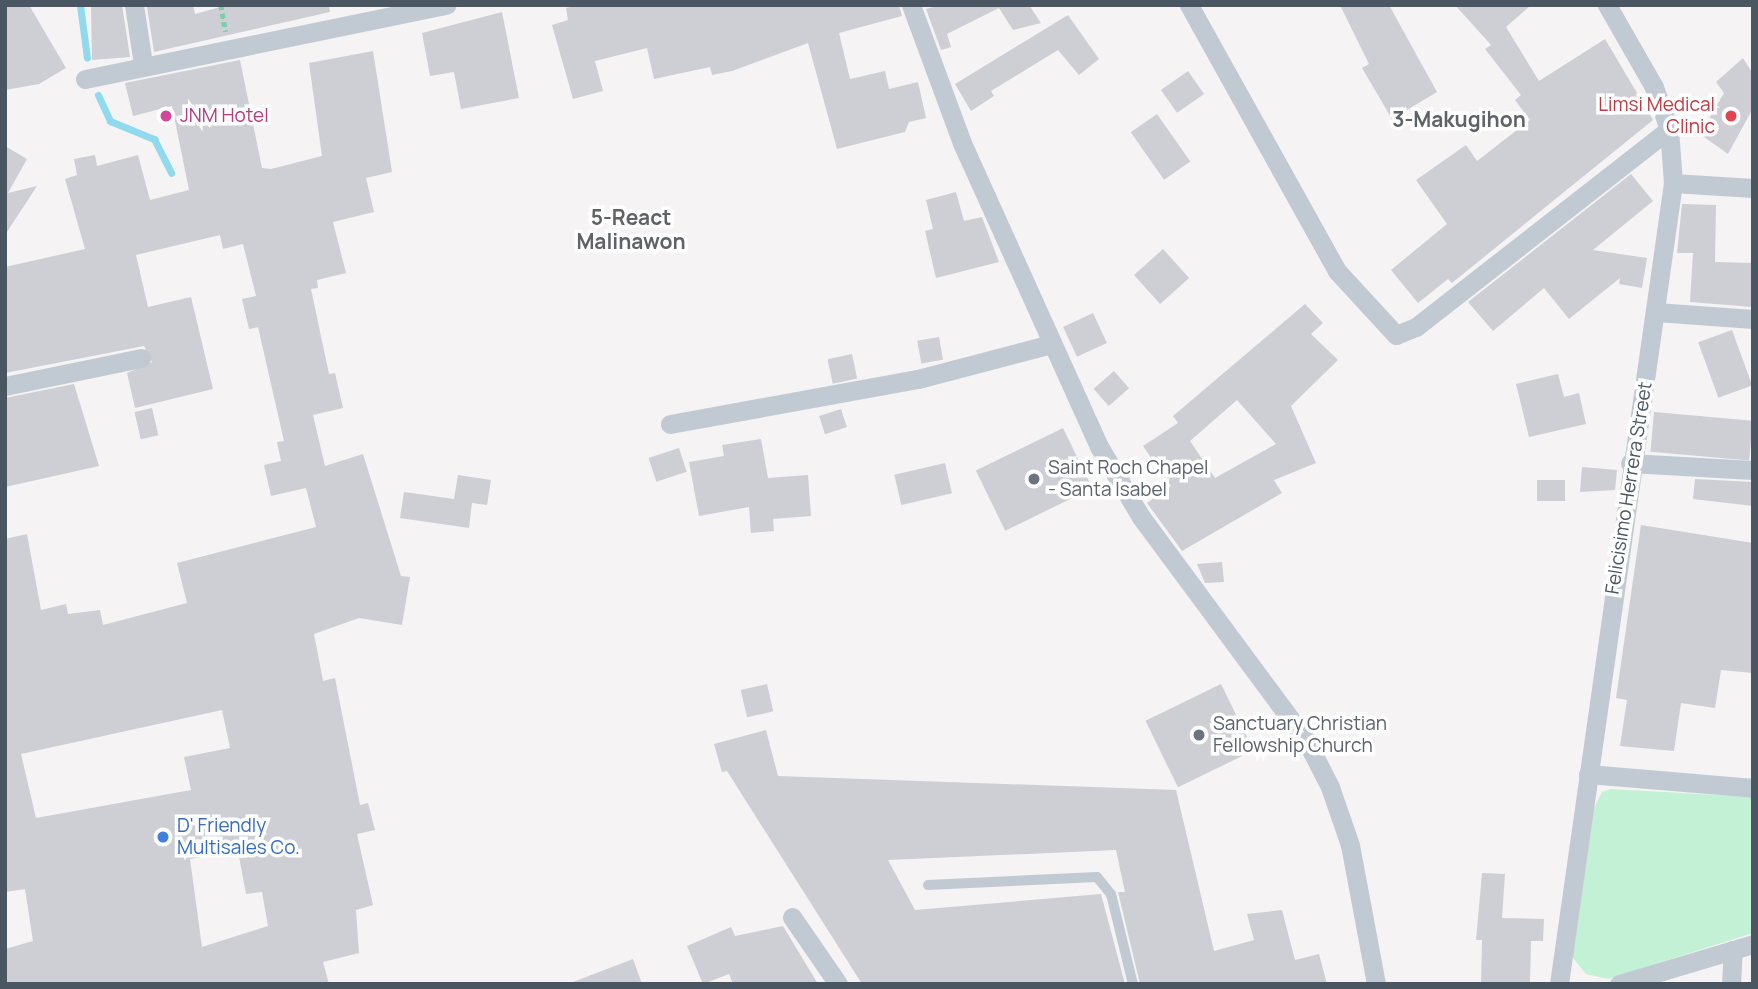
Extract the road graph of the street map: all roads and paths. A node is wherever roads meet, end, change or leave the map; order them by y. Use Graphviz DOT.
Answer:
graph roads {
  1 [pos="134,5"];
  2 [pos="446,5"];
  3 [pos="911,5"];
  4 [pos="1189,5"];
  5 [pos="1607,5"];
  6 [pos="143,64"];
  7 [pos="85,79"];
  8 [pos="1669,129"];
  9 [pos="1672,183"];
  10 [pos="1753,188"];
  11 [pos="1656,312"];
  12 [pos="1753,318"];
  13 [pos="1051,344"];
  14 [pos="141,358"];
  15 [pos="5,386"];
  16 [pos="670,424"];
  17 [pos="1630,463"];
  18 [pos="1753,470"];
  19 [pos="1588,774"];
  20 [pos="1753,788"];
  21 [pos="928,885"];
  22 [pos="792,916"];
  23 [pos="1753,944"];
  24 [pos="1732,950"];
  25 [pos="838,984"];
  26 [pos="1133,984"];
  27 [pos="1376,984"];
  28 [pos="1559,984"];
  29 [pos="1619,984"];
  30 [pos="1731,984"];
  1 -- 6 [label="street"];
  2 -- 6 [label="street"];
  3 -- 13 [label="street"];
  4 -- 8 [label="street"];
  5 -- 8 [label="street, Felicisimo Herrera Street"];
  6 -- 7 [label="street"];
  8 -- 9 [label="street, Felicisimo Herrera Street"];
  9 -- 10 [label="street"];
  9 -- 11 [label="street, Felicisimo Herrera Street"];
  11 -- 12 [label="street"];
  11 -- 17 [label="street, Felicisimo Herrera Street"];
  13 -- 16 [label="street"];
  13 -- 27 [label="street"];
  14 -- 15 [label="street"];
  17 -- 18 [label="street"];
  17 -- 19 [label="street, Felicisimo Herrera Street"];
  19 -- 20 [label="street"];
  19 -- 28 [label="street, Felicisimo Herrera Street"];
  21 -- 26 [label="lane"];
  22 -- 25 [label="street"];
  23 -- 24 [label="street"];
  24 -- 29 [label="street"];
  24 -- 30 [label="street"];
}
